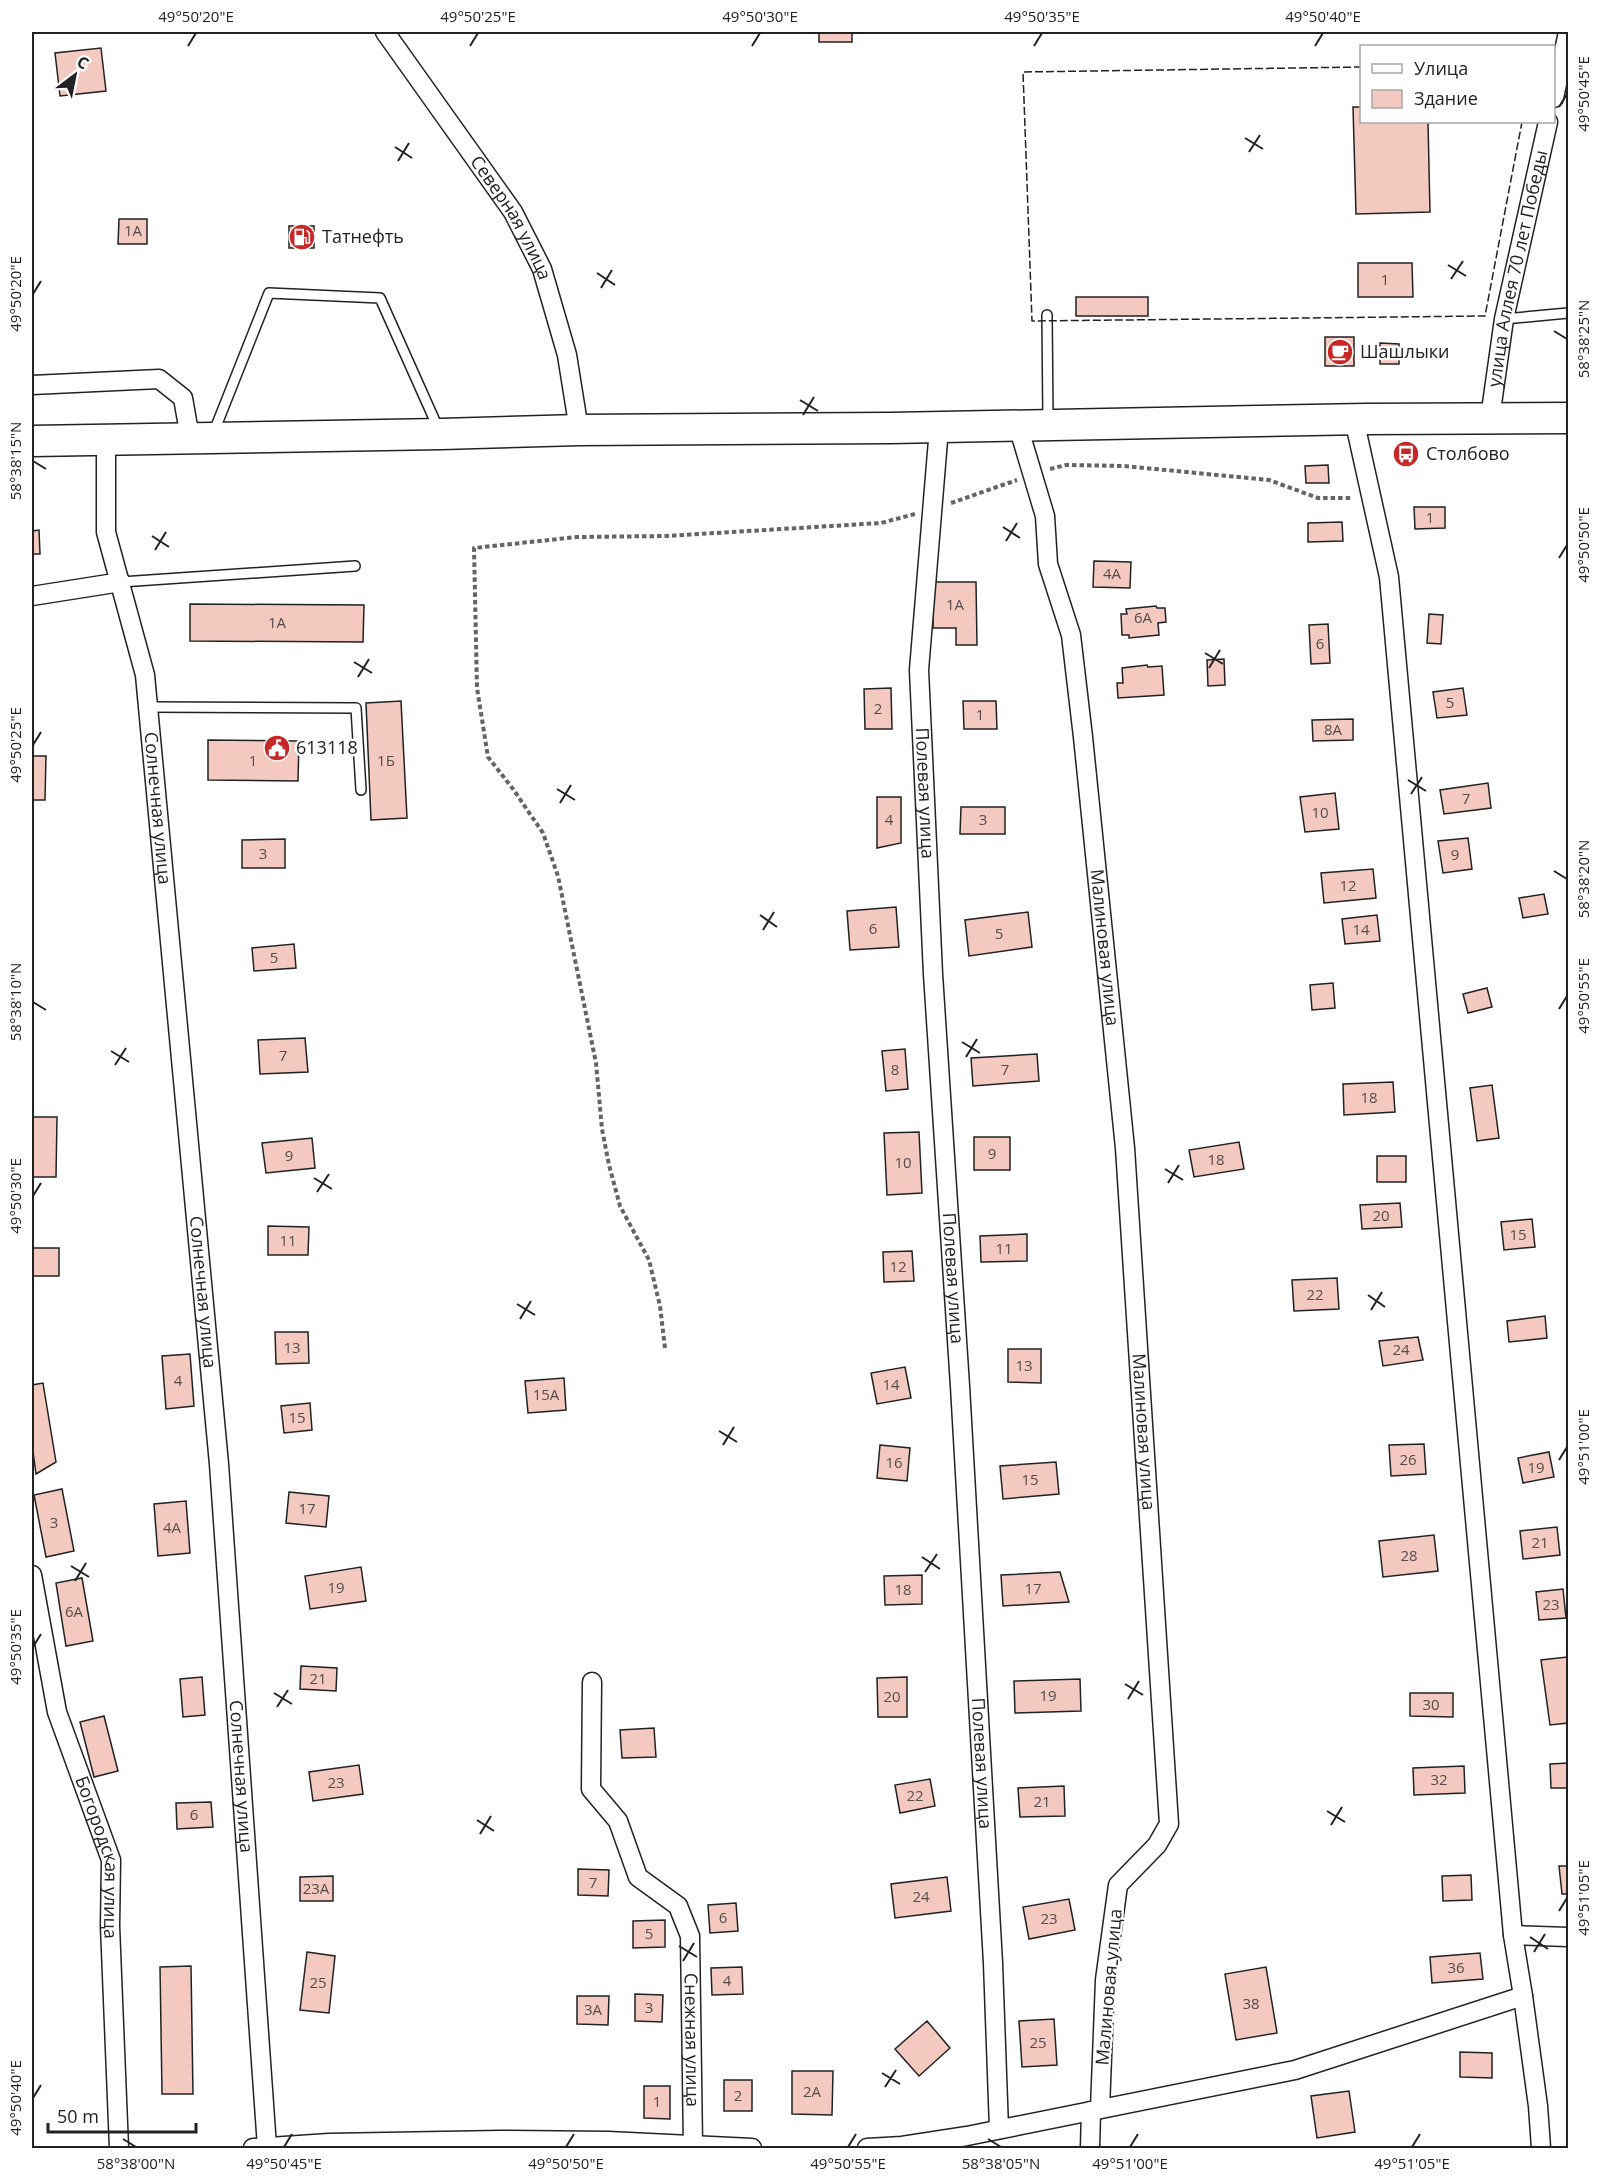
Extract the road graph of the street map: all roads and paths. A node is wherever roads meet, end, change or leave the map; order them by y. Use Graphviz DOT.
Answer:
graph roads {
  1 [pos="386,32"];
  2 [pos="1568,32"];
  3 [pos="1555,93"];
  4 [pos="1548,123"];
  5 [pos="1569,313"];
  6 [pos="1047,315"];
  7 [pos="1504,319"];
  8 [pos="32,385"];
  9 [pos="1490,418"];
  10 [pos="1569,418"];
  11 [pos="1354,419"];
  12 [pos="1048,425"];
  13 [pos="1018,426"];
  14 [pos="939,428"];
  15 [pos="579,430"];
  16 [pos="441,434"];
  17 [pos="201,438"];
  18 [pos="106,440"];
  19 [pos="32,441"];
  20 [pos="1033,475"];
  21 [pos="1372,500"];
  22 [pos="932,509"];
  23 [pos="355,566"];
  24 [pos="121,582"];
  25 [pos="32,596"];
  26 [pos="148,707"];
  27 [pos="361,790"];
  28 [pos="665,1348"];
  29 [pos="32,1575"];
  30 [pos="592,1682"];
  31 [pos="1513,1935"];
  32 [pos="1569,1937"];
  33 [pos="1523,1996"];
  34 [pos="1095,2110"];
  35 [pos="999,2129"];
  36 [pos="567,2145"];
  37 [pos="693,2146"];
  38 [pos="119,2148"];
  39 [pos="260,2148"];
  40 [pos="752,2148"];
  41 [pos="867,2148"];
  42 [pos="1090,2148"];
  43 [pos="1541,2148"];
  1 -- 15 [label="street, Северная улица"];
  2 -- 3 [label="street"];
  4 -- 7 [label="street, улица Аллея 70 лет Победы"];
  5 -- 7 [label="lane"];
  6 -- 12 [label="lane"];
  7 -- 9 [label="street, улица Аллея 70 лет Победы"];
  8 -- 17 [label="street"];
  9 -- 10 [label="highway"];
  9 -- 11 [label="highway"];
  11 -- 12 [label="highway"];
  11 -- 21 [label="street"];
  12 -- 13 [label="highway"];
  13 -- 14 [label="highway"];
  13 -- 20 [label="street, Малиновая улица"];
  14 -- 15 [label="highway"];
  14 -- 22 [label="street, Полевая улица"];
  15 -- 16 [label="highway"];
  16 -- 17 [label="highway"];
  16 -- 17 [label="lane"];
  17 -- 18 [label="highway"];
  18 -- 19 [label="highway"];
  18 -- 24 [label="street, Солнечная улица"];
  20 -- 21 [label="path"];
  20 -- 22 [label="path"];
  20 -- 34 [label="street, Малиновая улица"];
  21 -- 31 [label="street"];
  22 -- 28 [label="path"];
  22 -- 35 [label="street, Полевая улица"];
  23 -- 24 [label="lane"];
  24 -- 25 [label="street"];
  24 -- 26 [label="street, Солнечная улица"];
  26 -- 27 [label="lane"];
  26 -- 39 [label="street, Солнечная улица"];
  29 -- 38 [label="street, Богородская улица"];
  30 -- 37 [label="street, Снежная улица"];
  31 -- 32 [label="street"];
  31 -- 33 [label="street"];
  33 -- 34 [label="street"];
  33 -- 43 [label="street"];
  34 -- 35 [label="street"];
  34 -- 42 [label="street, Малиновая улица"];
  35 -- 41 [label="street"];
  36 -- 37 [label="street"];
  36 -- 39 [label="street"];
  37 -- 40 [label="street"];
}
